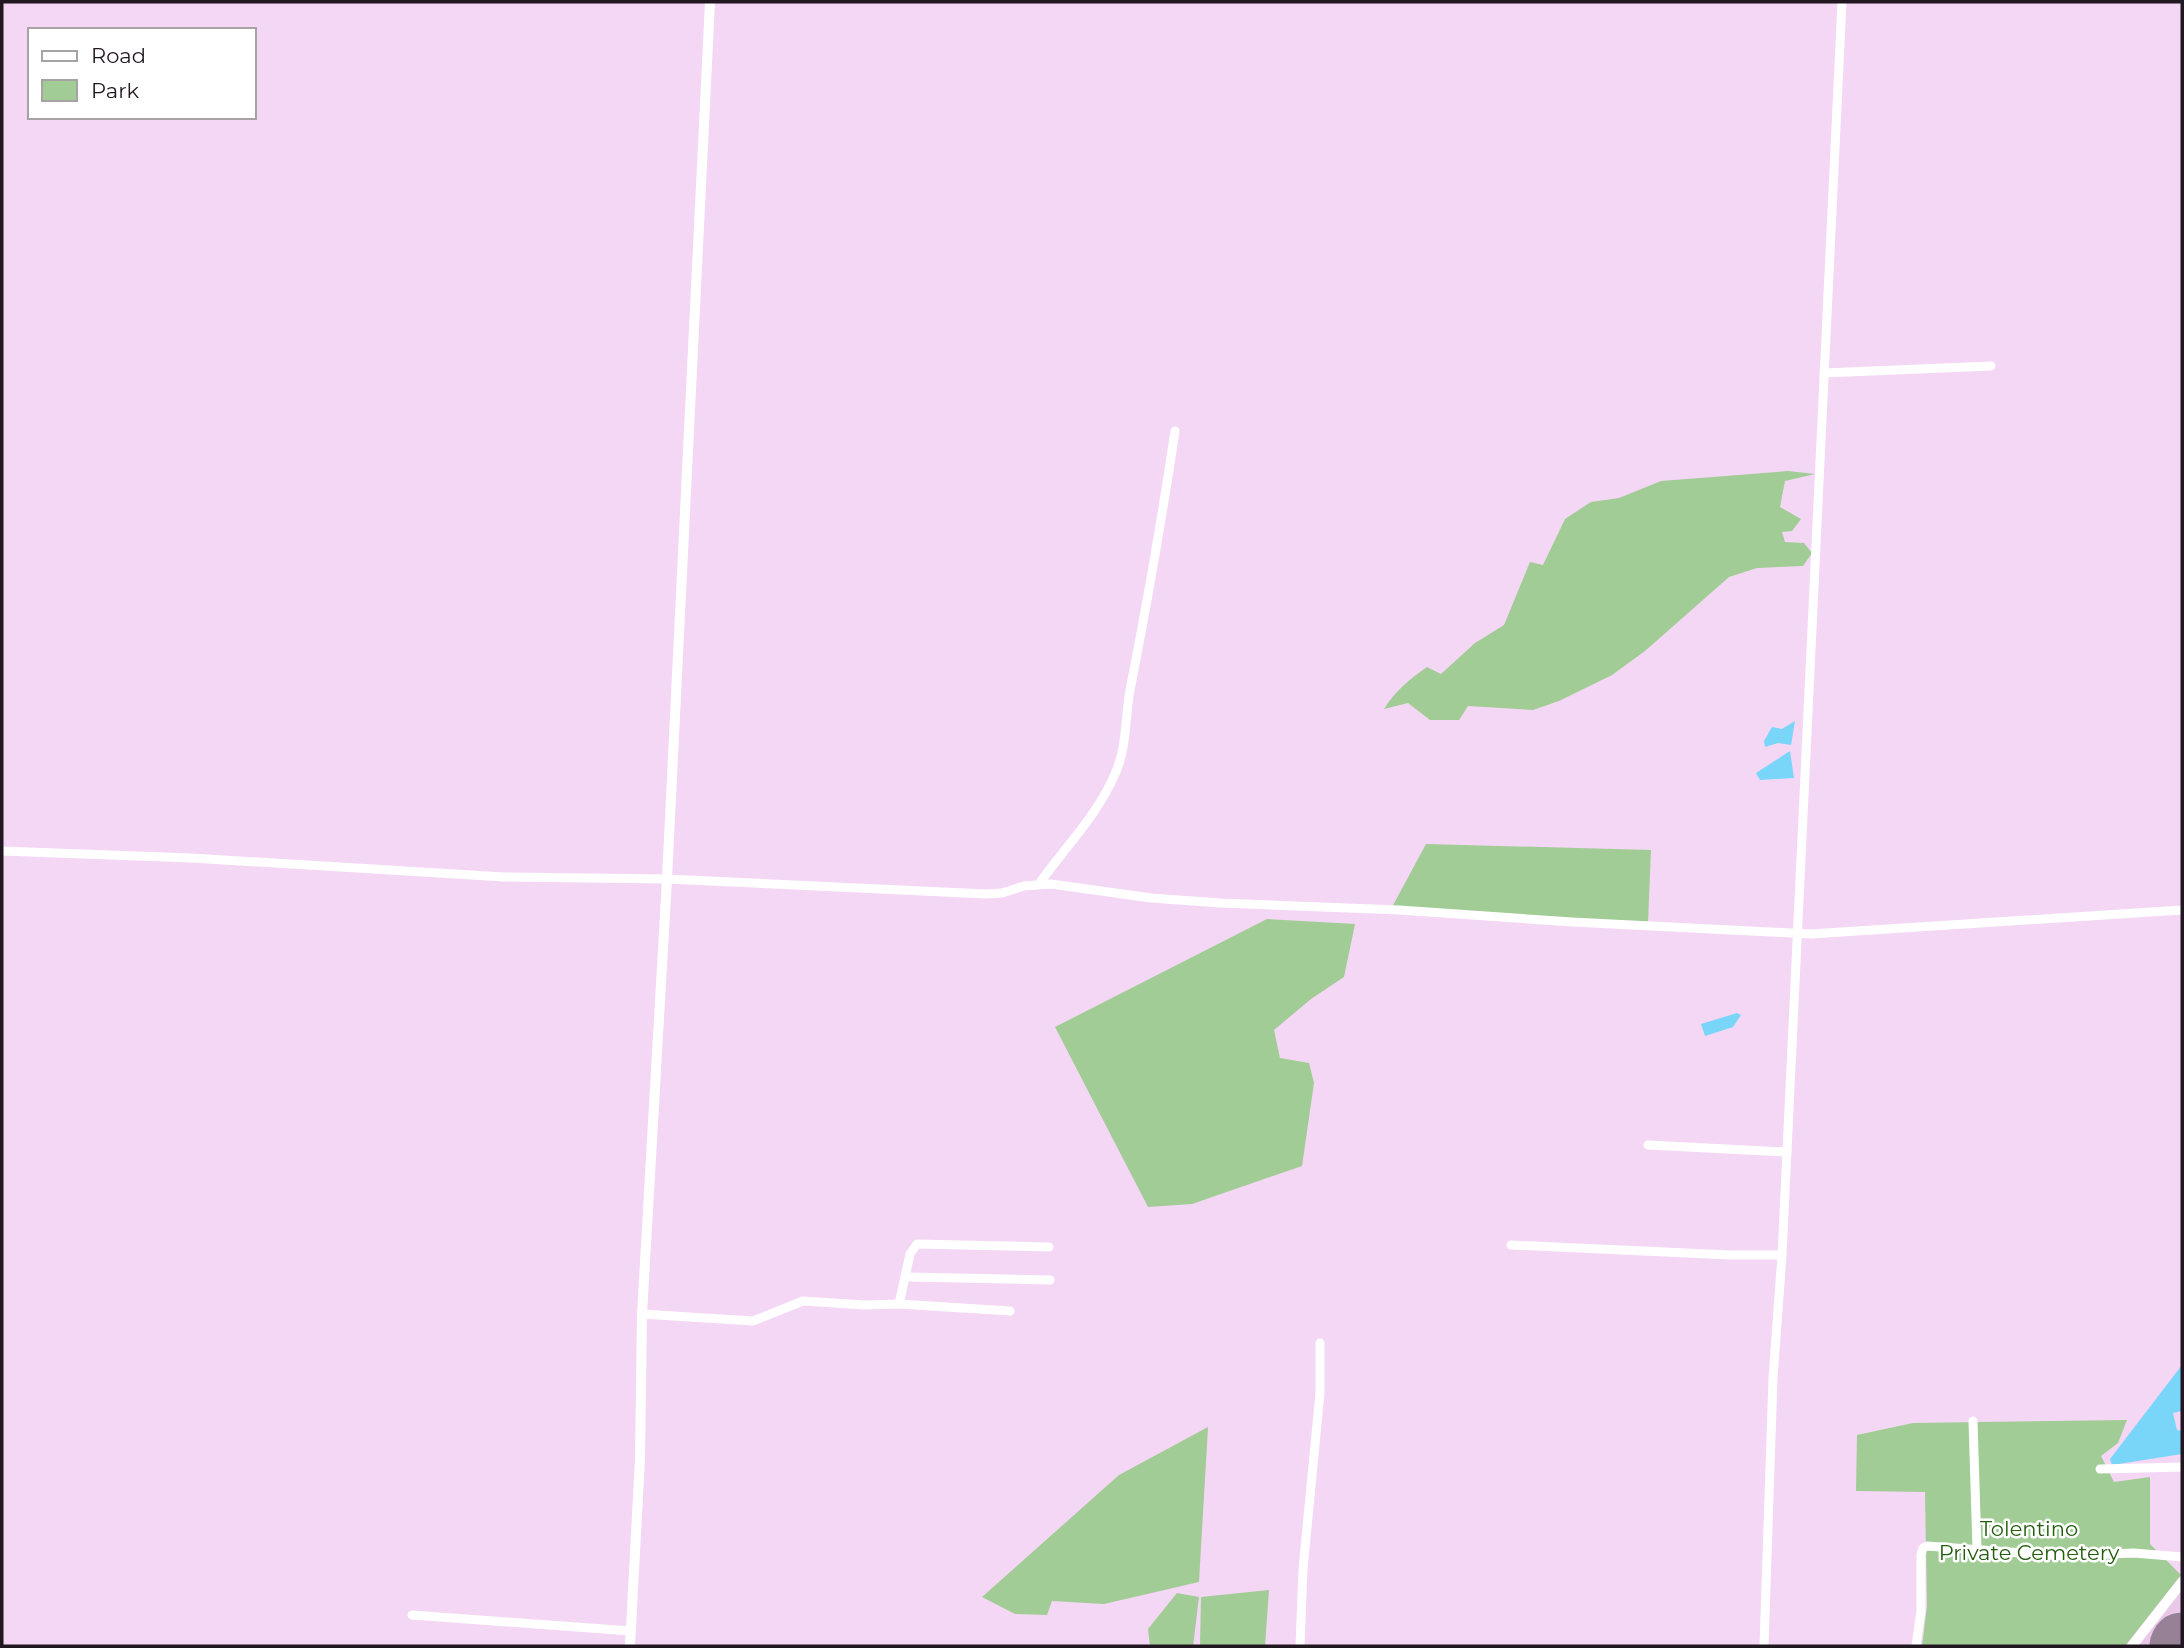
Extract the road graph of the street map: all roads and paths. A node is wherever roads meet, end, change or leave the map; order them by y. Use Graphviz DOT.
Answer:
graph roads {
  1 [pos="710,2"];
  2 [pos="1842,2"];
  3 [pos="1991,366"];
  4 [pos="1824,373"];
  5 [pos="1175,431"];
  6 [pos="2,851"];
  7 [pos="667,879"];
  8 [pos="1039,884"];
  9 [pos="2182,911"];
  10 [pos="1796,933"];
  11 [pos="1648,1145"];
  12 [pos="1787,1152"];
  13 [pos="1511,1245"];
  14 [pos="1049,1247"];
  15 [pos="1782,1255"];
  16 [pos="907,1276"];
  17 [pos="1050,1280"];
  18 [pos="899,1304"];
  19 [pos="1010,1311"];
  20 [pos="642,1314"];
  21 [pos="1320,1343"];
  22 [pos="1973,1421"];
  23 [pos="2182,1467"];
  24 [pos="2100,1469"];
  25 [pos="1977,1549"];
  26 [pos="2182,1557"];
  27 [pos="2182,1582"];
  28 [pos="412,1615"];
  29 [pos="631,1631"];
  30 [pos="630,1646"];
  31 [pos="1300,1646"];
  32 [pos="1764,1646"];
  33 [pos="1916,1646"];
  34 [pos="2132,1646"];
  1 -- 7 [label="street"];
  2 -- 4 [label="street"];
  3 -- 4 [label="street"];
  4 -- 10 [label="street"];
  5 -- 8 [label="street"];
  6 -- 7 [label="street"];
  7 -- 8 [label="street"];
  7 -- 20 [label="street"];
  8 -- 10 [label="street"];
  9 -- 10 [label="street"];
  10 -- 12 [label="street"];
  11 -- 12 [label="street"];
  12 -- 15 [label="street"];
  13 -- 15 [label="street"];
  14 -- 16 [label="street"];
  15 -- 32 [label="street"];
  16 -- 17 [label="street"];
  16 -- 18 [label="street"];
  18 -- 19 [label="street"];
  18 -- 20 [label="street"];
  20 -- 29 [label="street"];
  21 -- 31 [label="street"];
  22 -- 25 [label="street"];
  23 -- 24 [label="street"];
  25 -- 26 [label="street"];
  25 -- 33 [label="street"];
  27 -- 34 [label="street"];
  28 -- 29 [label="street"];
  29 -- 30 [label="street"];
}
